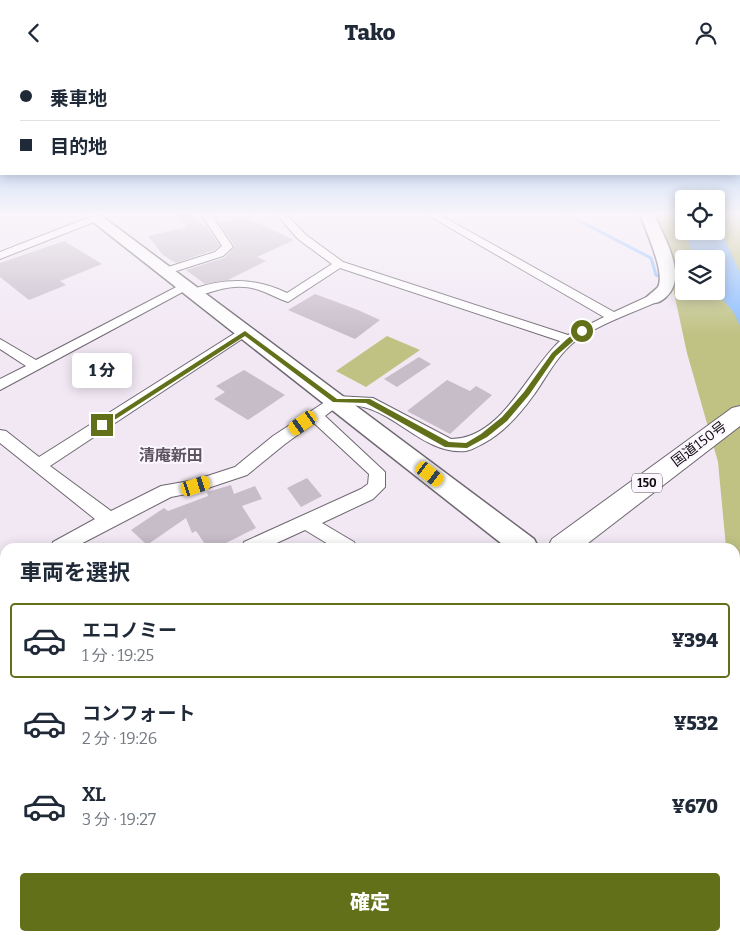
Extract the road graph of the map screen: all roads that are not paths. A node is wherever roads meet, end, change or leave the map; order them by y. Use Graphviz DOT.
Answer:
graph roads {
  1 [pos="145,255"];
  2 [pos="213,255"];
  3 [pos="326,255"];
  4 [pos="503,255"];
  5 [pos="662,255"];
  6 [pos="339,264"];
  7 [pos="166,271"];
  8 [pos="190,290"];
  9 [pos="655,298"];
  10 [pos="613,317"];
  11 [pos="245,333"];
  12 [pos="569,340"];
  13 [pos="0,343"];
  14 [pos="36,366"];
  15 [pos="0,385"];
  16 [pos="336,401"];
  17 [pos="316,415"];
  18 [pos="736,417"];
  19 [pos="0,435"];
  20 [pos="39,465"];
  21 [pos="111,519"];
  22 [pos="306,522"];
  23 [pos="67,543"];
  24 [pos="260,543"];
  25 [pos="340,543"];
  26 [pos="521,543"];
  27 [pos="567,543"];
  1 -- 7 [label="street"];
  2 -- 7 [label="street"];
  3 -- 6 [label="street"];
  4 -- 10 [label="street"];
  5 -- 9 [label="street"];
  6 -- 8 [label="street"];
  6 -- 12 [label="street"];
  7 -- 8 [label="street"];
  8 -- 11 [label="street"];
  8 -- 14 [label="street"];
  9 -- 10 [label="street"];
  10 -- 12 [label="street"];
  11 -- 16 [label="street"];
  11 -- 20 [label="street"];
  12 -- 16 [label="street"];
  13 -- 14 [label="street"];
  14 -- 15 [label="street"];
  16 -- 17 [label="street"];
  16 -- 26 [label="street"];
  17 -- 21 [label="street"];
  17 -- 22 [label="street"];
  18 -- 27 [label="highway, 国道150号 / 150"];
  19 -- 20 [label="street"];
  20 -- 21 [label="street"];
  21 -- 23 [label="street"];
  22 -- 24 [label="street"];
  22 -- 25 [label="street"];
}
